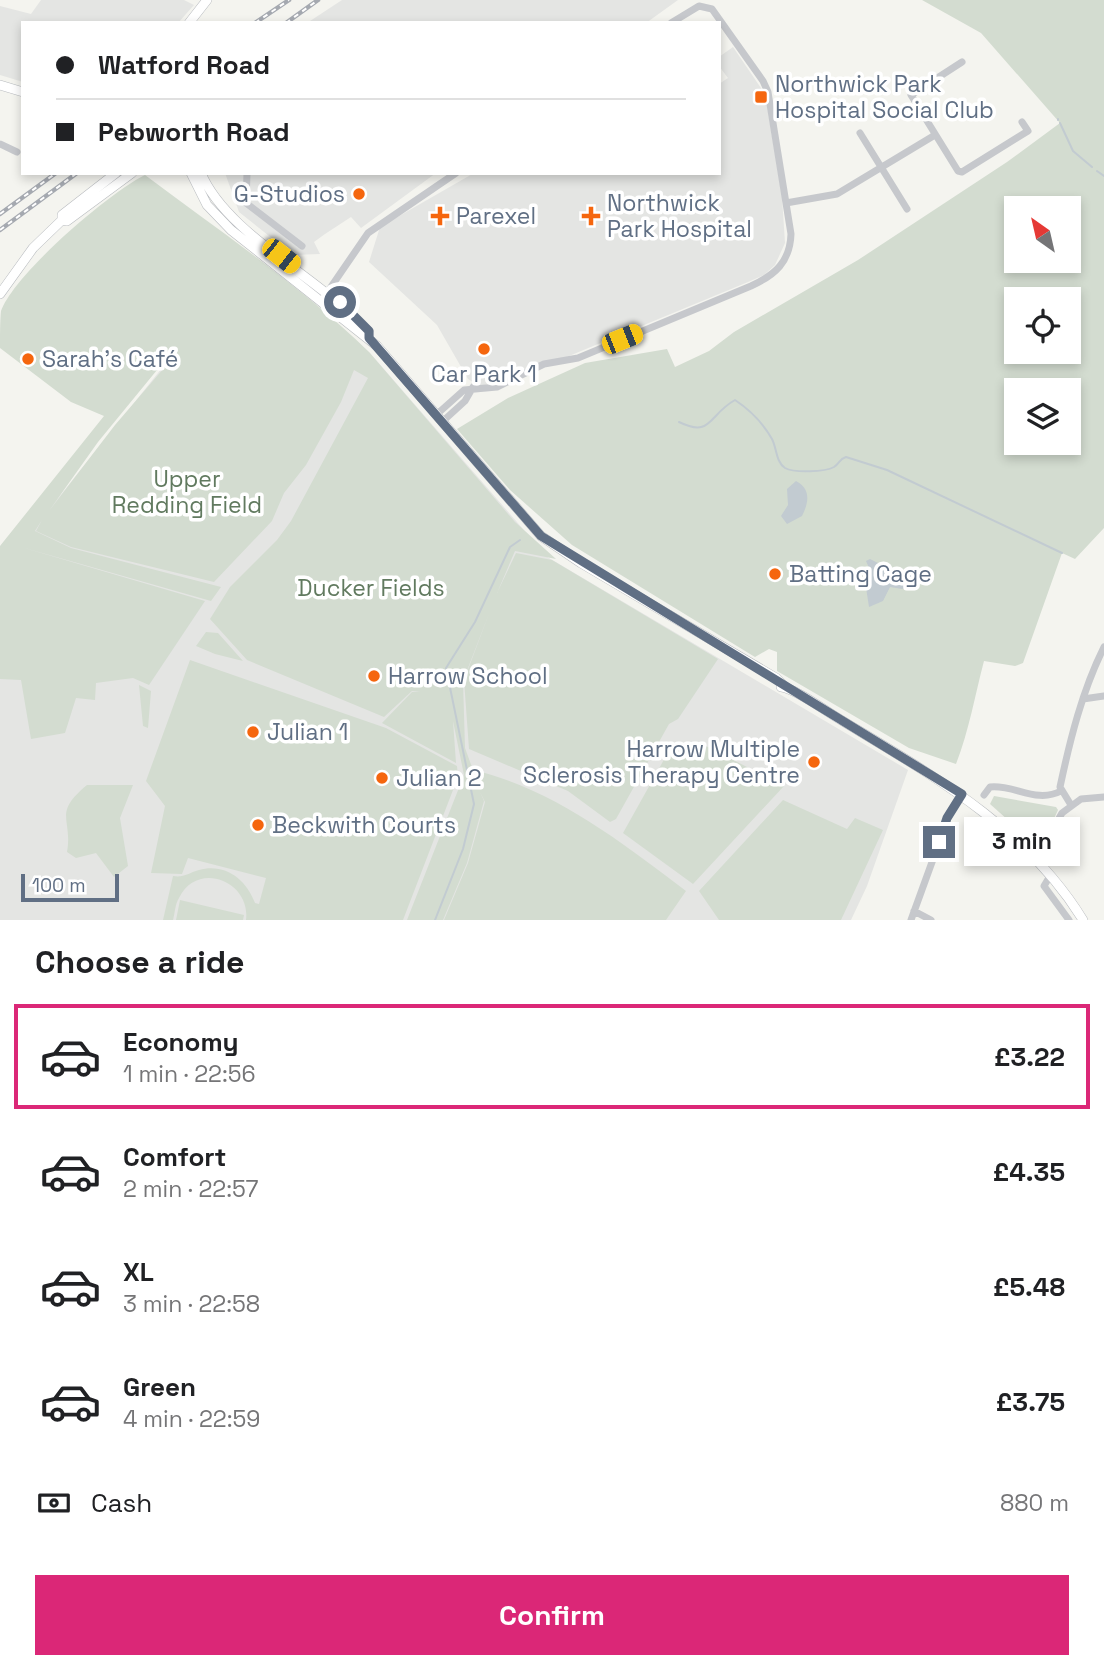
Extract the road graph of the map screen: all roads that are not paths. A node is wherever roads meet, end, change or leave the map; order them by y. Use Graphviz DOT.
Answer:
graph roads {
  1 [pos="207,0"];
  2 [pos="191,21"];
  3 [pos="674,21"];
  4 [pos="721,21"];
  5 [pos="721,21"];
  6 [pos="962,62"];
  7 [pos="0,85"];
  8 [pos="21,91"];
  9 [pos="1022,122"];
  10 [pos="860,133"];
  11 [pos="935,135"];
  12 [pos="0,144"];
  13 [pos="17,152"];
  14 [pos="881,167"];
  15 [pos="113,175"];
  16 [pos="129,175"];
  17 [pos="192,175"];
  18 [pos="202,175"];
  19 [pos="247,175"];
  20 [pos="453,175"];
  21 [pos="786,203"];
  22 [pos="907,209"];
  23 [pos="62,220"];
  24 [pos="302,246"];
  25 [pos="0,295"];
  26 [pos="325,295"];
  27 [pos="439,419"];
  28 [pos="1104,647"];
  29 [pos="1104,695"];
  30 [pos="1083,699"];
  31 [pos="1061,791"];
  32 [pos="962,794"];
  33 [pos="984,794"];
  34 [pos="1104,797"];
  35 [pos="1071,805"];
  36 [pos="1036,860"];
  37 [pos="1050,876"];
  38 [pos="914,911"];
  39 [pos="911,920"];
  40 [pos="931,920"];
  41 [pos="1069,920"];
  42 [pos="1083,920"];
  1 -- 2 [label="main road"];
  3 -- 4 [label="street"];
  5 -- 21 [label="street"];
  6 -- 11 [label="street"];
  7 -- 8 [label="main road"];
  9 -- 11 [label="street"];
  10 -- 14 [label="street"];
  11 -- 14 [label="street"];
  12 -- 13 [label="street"];
  14 -- 21 [label="street"];
  14 -- 22 [label="street"];
  15 -- 23 [label="main road"];
  16 -- 23 [label="main road"];
  17 -- 26 [label="main road"];
  18 -- 26 [label="main road"];
  19 -- 24 [label="street"];
  20 -- 26 [label="street"];
  21 -- 27 [label="street"];
  23 -- 25 [label="main road"];
  26 -- 27 [label="main road"];
  27 -- 32 [label="main road"];
  28 -- 30 [label="street"];
  29 -- 30 [label="street"];
  30 -- 31 [label="street"];
  31 -- 33 [label="street"];
  31 -- 35 [label="street"];
  32 -- 36 [label="main road"];
  32 -- 38 [label="street"];
  34 -- 35 [label="street"];
  35 -- 36 [label="street"];
  36 -- 37 [label="main road"];
  37 -- 41 [label="street"];
  37 -- 42 [label="main road"];
  38 -- 39 [label="street"];
  38 -- 40 [label="street"];
}
